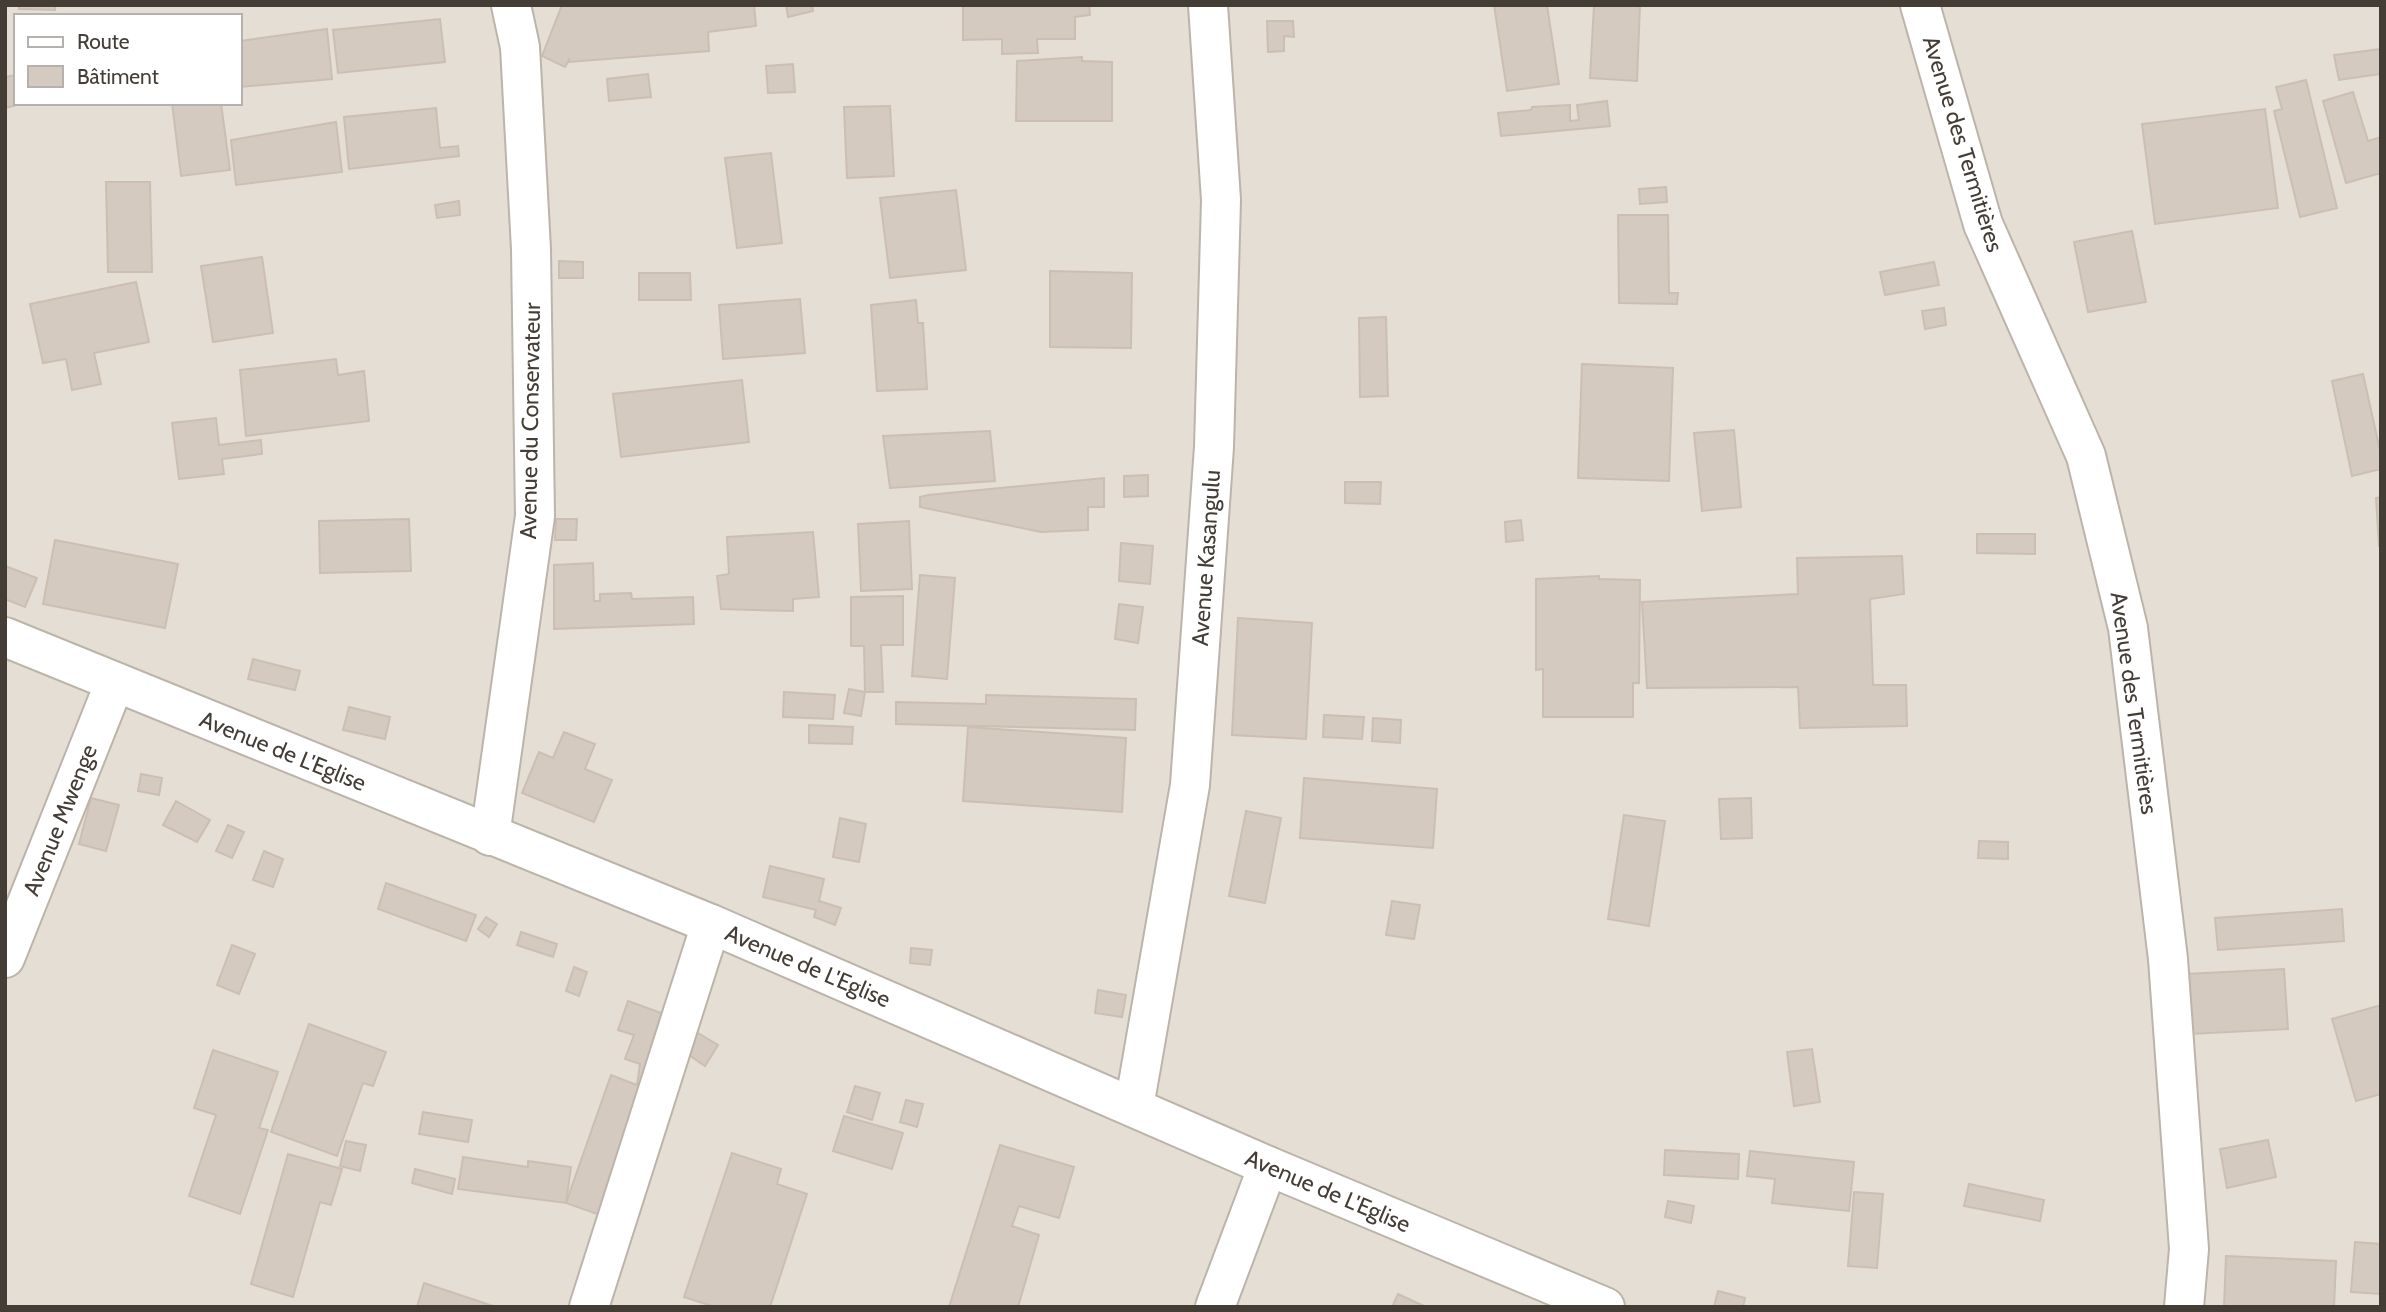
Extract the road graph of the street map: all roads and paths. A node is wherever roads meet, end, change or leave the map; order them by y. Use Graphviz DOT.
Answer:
graph roads {
  1 [pos="512,5"];
  2 [pos="1208,5"];
  3 [pos="1920,5"];
  4 [pos="5,637"];
  5 [pos="115,682"];
  6 [pos="490,835"];
  7 [pos="710,923"];
  8 [pos="5,958"];
  9 [pos="1134,1107"];
  10 [pos="1268,1166"];
  11 [pos="589,1307"];
  12 [pos="1215,1307"];
  13 [pos="1605,1307"];
  14 [pos="2184,1307"];
  1 -- 6 [label="street, Avenue du Conservateur"];
  2 -- 9 [label="street, Avenue Kasangulu"];
  3 -- 14 [label="street, Avenue des Termitières"];
  4 -- 5 [label="street, Avenue de L'Eglise"];
  5 -- 6 [label="street, Avenue de L'Eglise"];
  5 -- 8 [label="street, Avenue Mwenge"];
  6 -- 7 [label="street, Avenue de L'Eglise"];
  7 -- 9 [label="street, Avenue de L'Eglise"];
  7 -- 11 [label="street"];
  9 -- 10 [label="street, Avenue de L'Eglise"];
  10 -- 12 [label="street"];
  10 -- 13 [label="street, Avenue de L'Eglise"];
}
